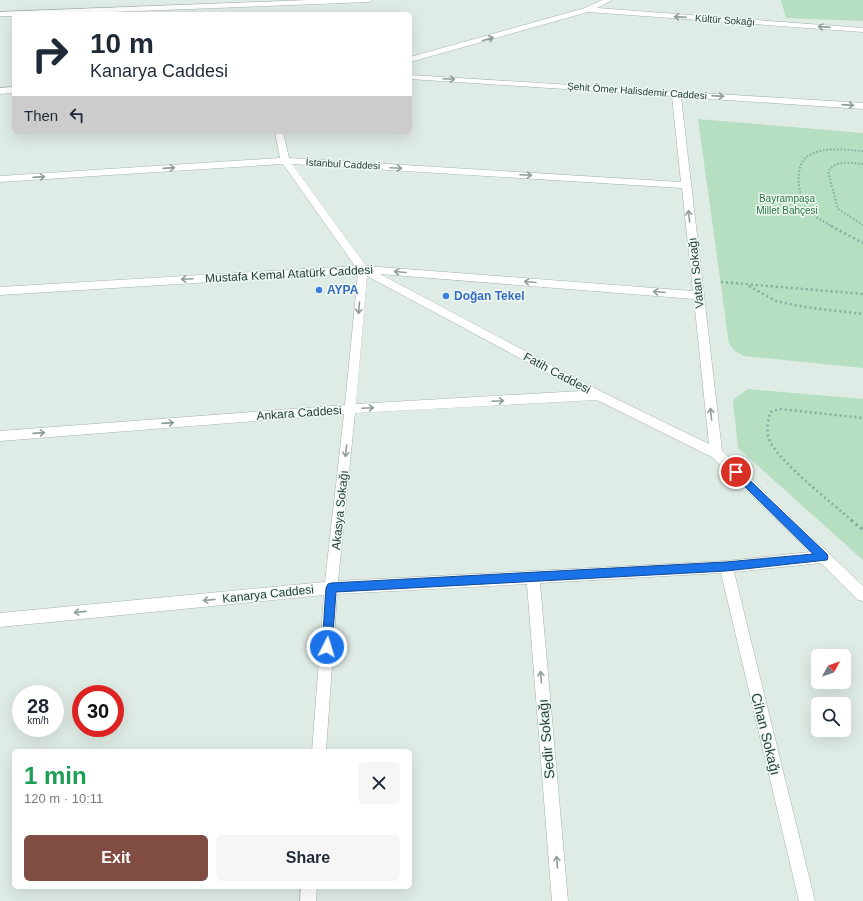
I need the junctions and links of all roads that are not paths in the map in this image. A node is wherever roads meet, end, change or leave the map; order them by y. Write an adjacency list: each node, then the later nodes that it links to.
1 (369, 0): 3 (street)
2 (608, 0): 4 (street, Kültür Sokağı)
3 (279, 2): 5 (street); 6 (street)
4 (588, 10): 9 (street, Kültür Sokağı, one-way to 4); 10 (street, Kültür Sokağı, one-way to 4)
5 (46, 12)
6 (278, 12)
7 (12, 13): 8 (street)
8 (0, 14)
9 (863, 30)
10 (412, 59)
11 (412, 77): 14 (street, Şehit Ömer Halisdemir Caddesi, one-way to 14)
12 (0, 90): 13 (street)
13 (12, 90)
14 (676, 94): 15 (street, Şehit Ömer Halisdemir Caddesi, one-way to 15); 19 (street, Vatan Sokağı)
15 (863, 106)
16 (279, 134): 17 (street, Fatih Caddesi)
17 (285, 161): 18 (street, İstanbul Caddesi, one-way to 17); 19 (street, İstanbul Caddesi, one-way to 19); 20 (street, Fatih Caddesi)
18 (0, 179)
19 (686, 185): 22 (street, Vatan Sokağı, one-way to 19)
20 (363, 269): 21 (street, Mustafa Kemal Atatürk Caddesi, one-way to 21); 22 (street, Mustafa Kemal Atatürk Caddesi, one-way to 20); 23 (street, Fatih Caddesi); 24 (street, Akasya Sokağı, one-way to 24)
21 (0, 291)
22 (698, 295): 26 (street, Vatan Sokağı, one-way to 22)
23 (598, 395): 24 (street, Ankara Caddesi, one-way to 23); 26 (street, Fatih Caddesi)
24 (350, 409): 25 (street, Ankara Caddesi, one-way to 24); 30 (street, Akasya Sokağı, one-way to 30)
25 (0, 436)
26 (716, 453): 27 (street, Fatih Caddesi)
27 (824, 557): 28 (street, Kanarya Caddesi); 31 (street, Fatih Caddesi)
28 (726, 567): 29 (street, Kanarya Caddesi); 37 (street, Cihan Sokağı)
29 (533, 577): 30 (street, Kanarya Caddesi); 36 (street, Sedir Sokağı, one-way to 29)
30 (331, 588): 32 (street, Kanarya Caddesi, one-way to 32); 33 (street, Akasya Sokağı)
31 (863, 596)
32 (0, 620)
33 (319, 749)
34 (309, 889): 35 (street)
35 (308, 901)
36 (560, 901)
37 (807, 901)

